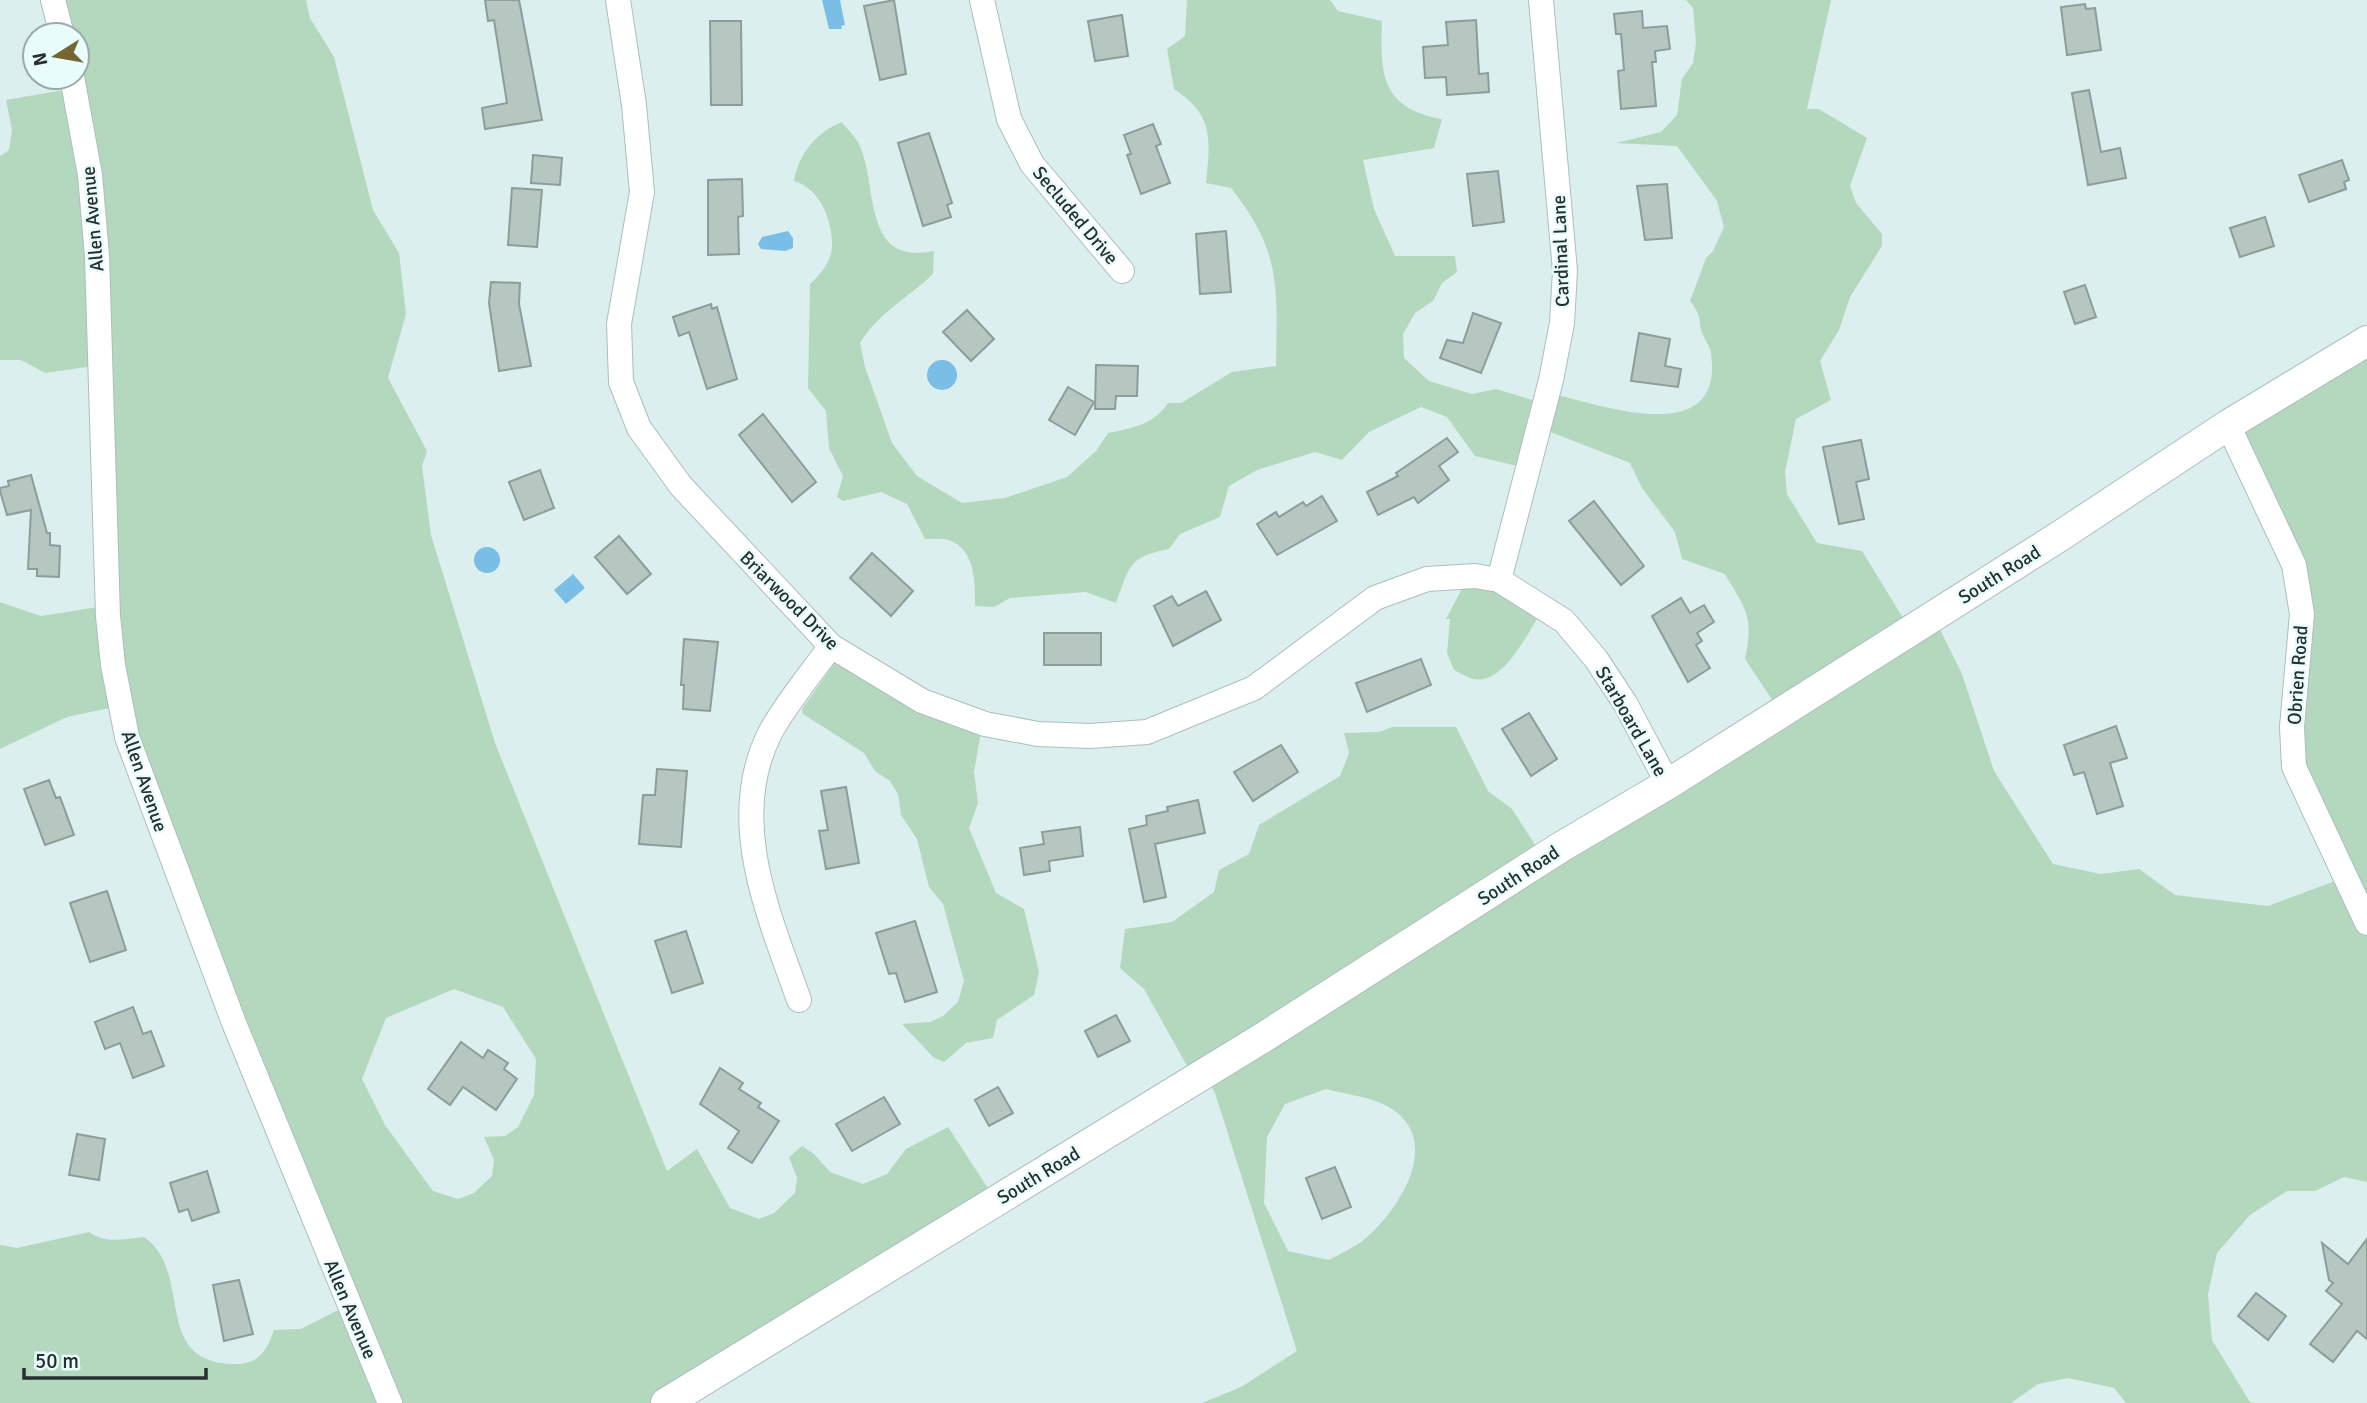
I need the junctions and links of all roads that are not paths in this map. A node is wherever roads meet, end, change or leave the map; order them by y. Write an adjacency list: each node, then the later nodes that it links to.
1 (53, 0): 5 (street)
2 (618, 0): 11 (street, Briarwood Drive)
3 (982, 0): 7 (street, Secluded Drive)
4 (1541, 0): 10 (street, Cardinal Lane)
5 (58, 21)
6 (75, 91): 15 (street, Allen Avenue)
7 (1122, 271)
8 (2367, 341): 9 (street, South Road)
9 (2228, 425): 12 (street, South Road); 13 (street, Obrien Road)
10 (1499, 580): 11 (street, Briarwood Drive); 12 (street, Starboard Lane)
11 (831, 646): 14 (street)
12 (1668, 784): 16 (street, South Road)
13 (2367, 923)
14 (799, 1000)
15 (390, 1403)
16 (666, 1403)

